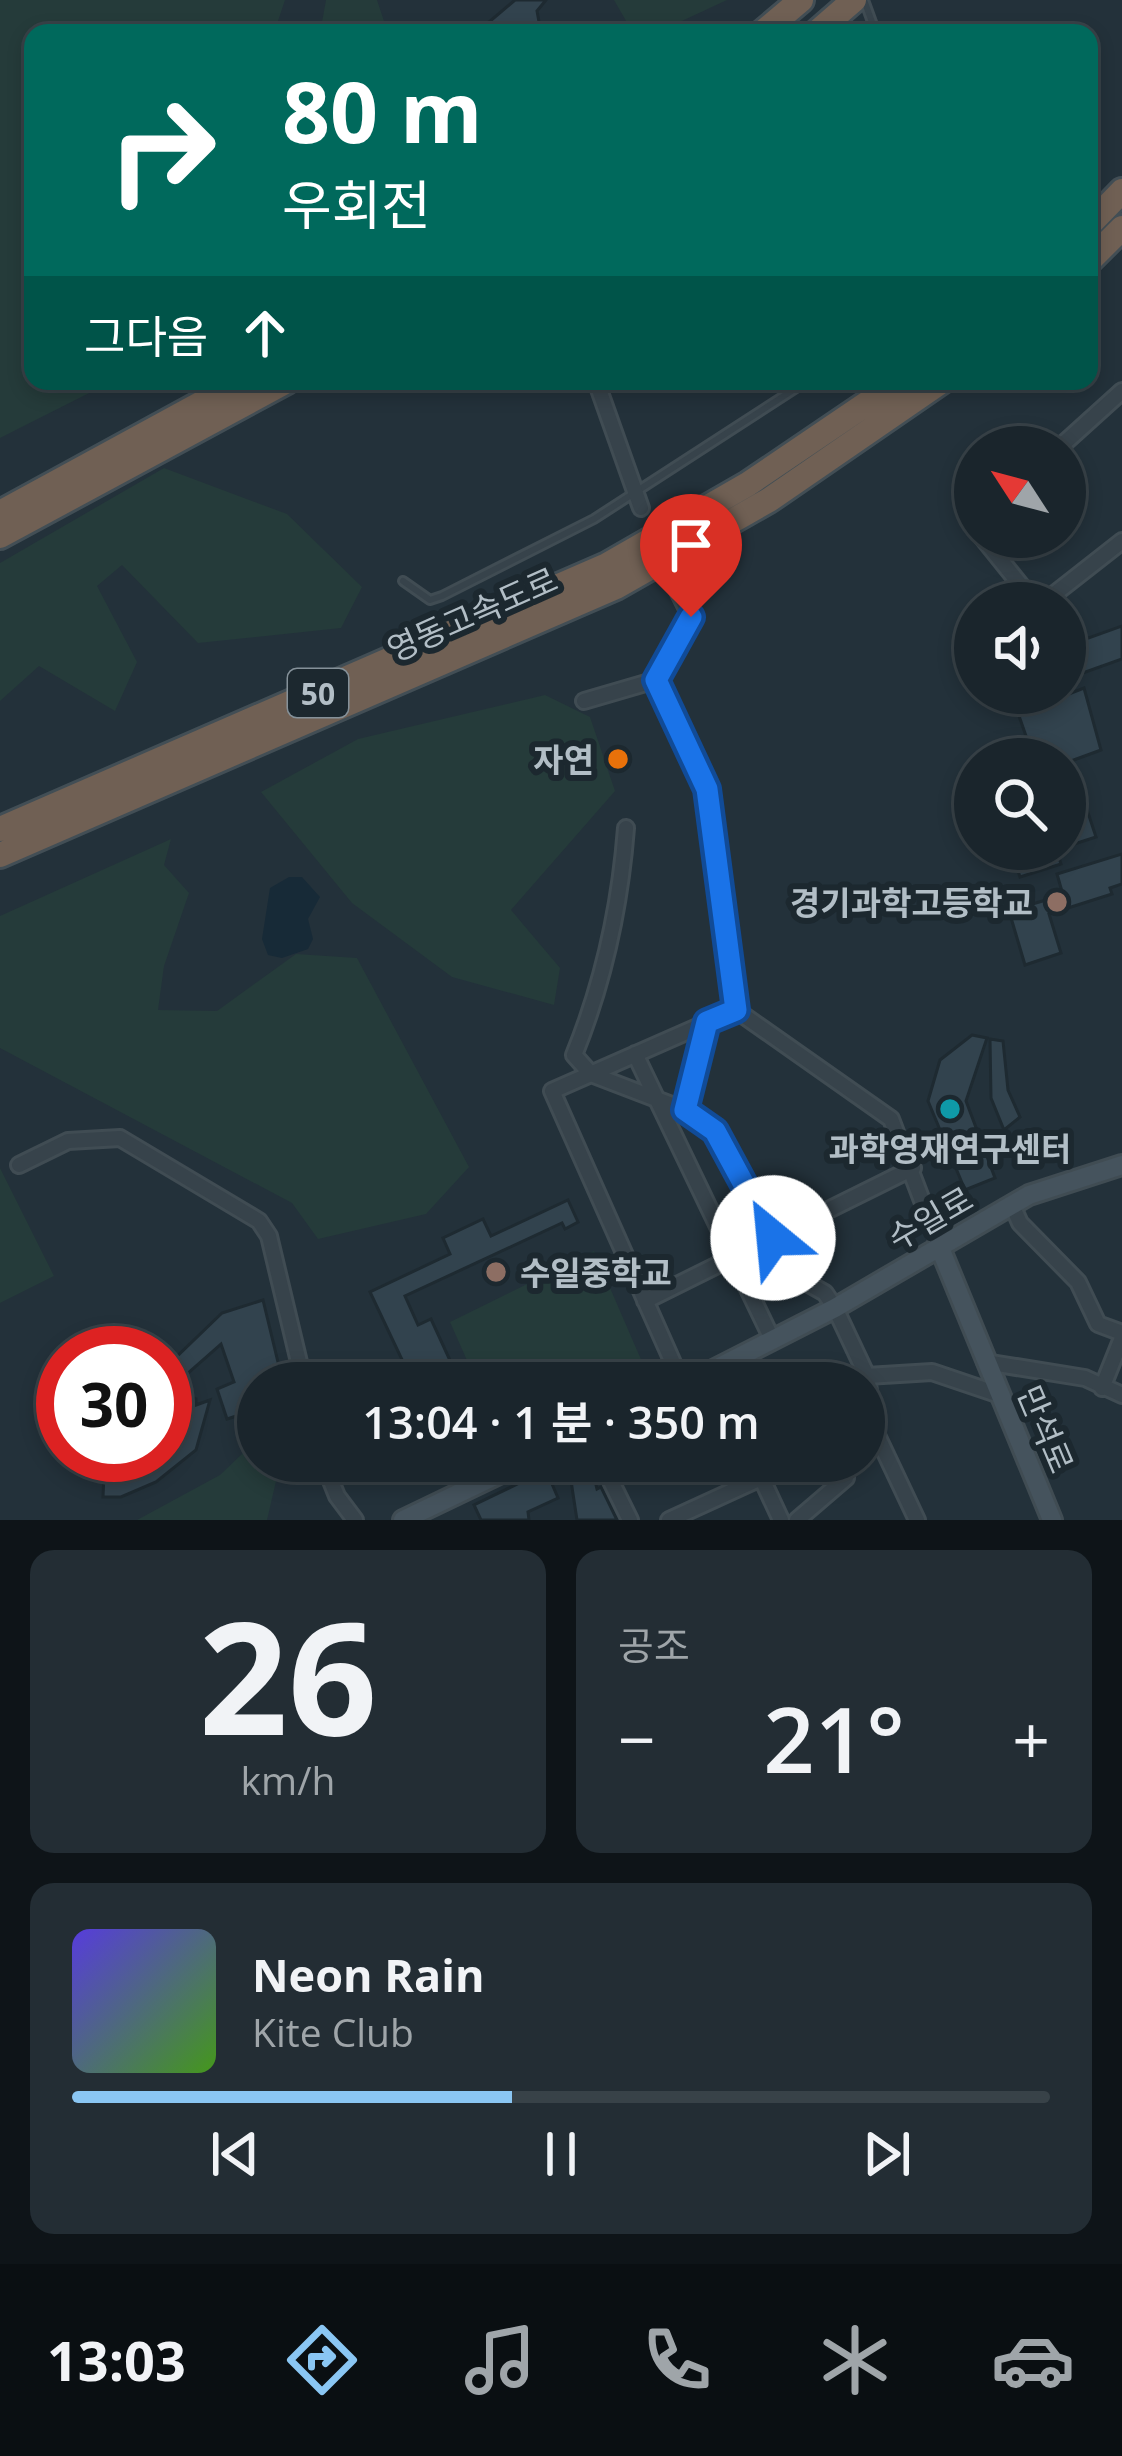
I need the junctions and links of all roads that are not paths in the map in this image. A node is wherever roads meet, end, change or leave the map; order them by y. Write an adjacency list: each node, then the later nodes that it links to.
1 (801, 0): 3 (highway)
2 (854, 0): 4 (highway)
3 (773, 24)
4 (826, 24)
5 (1122, 191): 6 (highway)
6 (1098, 216)
7 (1122, 228): 8 (highway)
8 (1098, 252)
9 (226, 390): 18 (highway)
10 (270, 390): 19 (highway)
11 (599, 390): 17 (street)
12 (794, 390): 17 (lane)
13 (887, 390): 29 (highway, 영동고속도로 / 50)
14 (929, 390): 30 (highway, 영동고속도로 / 50)
15 (1122, 391): 16 (street)
16 (1083, 426)
17 (639, 501): 23 (lane)
18 (0, 513)
19 (0, 536)
20 (1122, 541): 25 (street)
21 (1000, 558): 24 (street)
22 (672, 579): 26 (street)
23 (403, 581)
24 (1021, 582)
25 (1067, 582)
26 (656, 680): 27 (street); 31 (street)
27 (584, 701)
28 (626, 828): 34 (street)
29 (0, 829)
30 (0, 855)
31 (736, 1010): 32 (street); 39 (street)
32 (707, 1022): 33 (street); 36 (street)
33 (634, 1054): 34 (street); 35 (street)
34 (591, 1074): 35 (street); 44 (street)
35 (658, 1103): 36 (street); 43 (street)
36 (685, 1110): 41 (street)
37 (19, 1165): 48 (street)
38 (1122, 1165): 40 (street, 수일로)
39 (913, 1168): 41 (street); 42 (street)
40 (1012, 1205): 42 (street, 수일로); 46 (street, 수일로)
41 (773, 1238): 43 (street); 45 (street)
42 (940, 1247): 45 (street, 수일로); 52 (street, 만석로)
43 (733, 1258): 44 (street); 47 (street)
44 (645, 1301): 49 (street)
45 (835, 1308): 47 (street, 수일로); 51 (street)
46 (1122, 1336): 54 (street, 수일로)
47 (773, 1341): 50 (street, 수일로)
48 (299, 1362)
49 (675, 1362)
50 (729, 1362)
51 (860, 1362)
52 (985, 1362): 54 (street, 만석로); 55 (street, 만석로)
53 (885, 1375): 55 (street)
54 (1102, 1388): 56 (street, 만석로)
55 (1000, 1395): 71 (street, 만석로)
56 (1122, 1395)
57 (885, 1461): 70 (street)
58 (331, 1482): 64 (street)
59 (482, 1482): 65 (street)
60 (612, 1482): 66 (street)
61 (750, 1482): 67 (street)
62 (763, 1482): 68 (street)
63 (841, 1482): 69 (street)
64 (355, 1520)
65 (403, 1520)
66 (630, 1520)
67 (670, 1520)
68 (781, 1520)
69 (796, 1520)
70 (917, 1520)
71 (1052, 1520)

